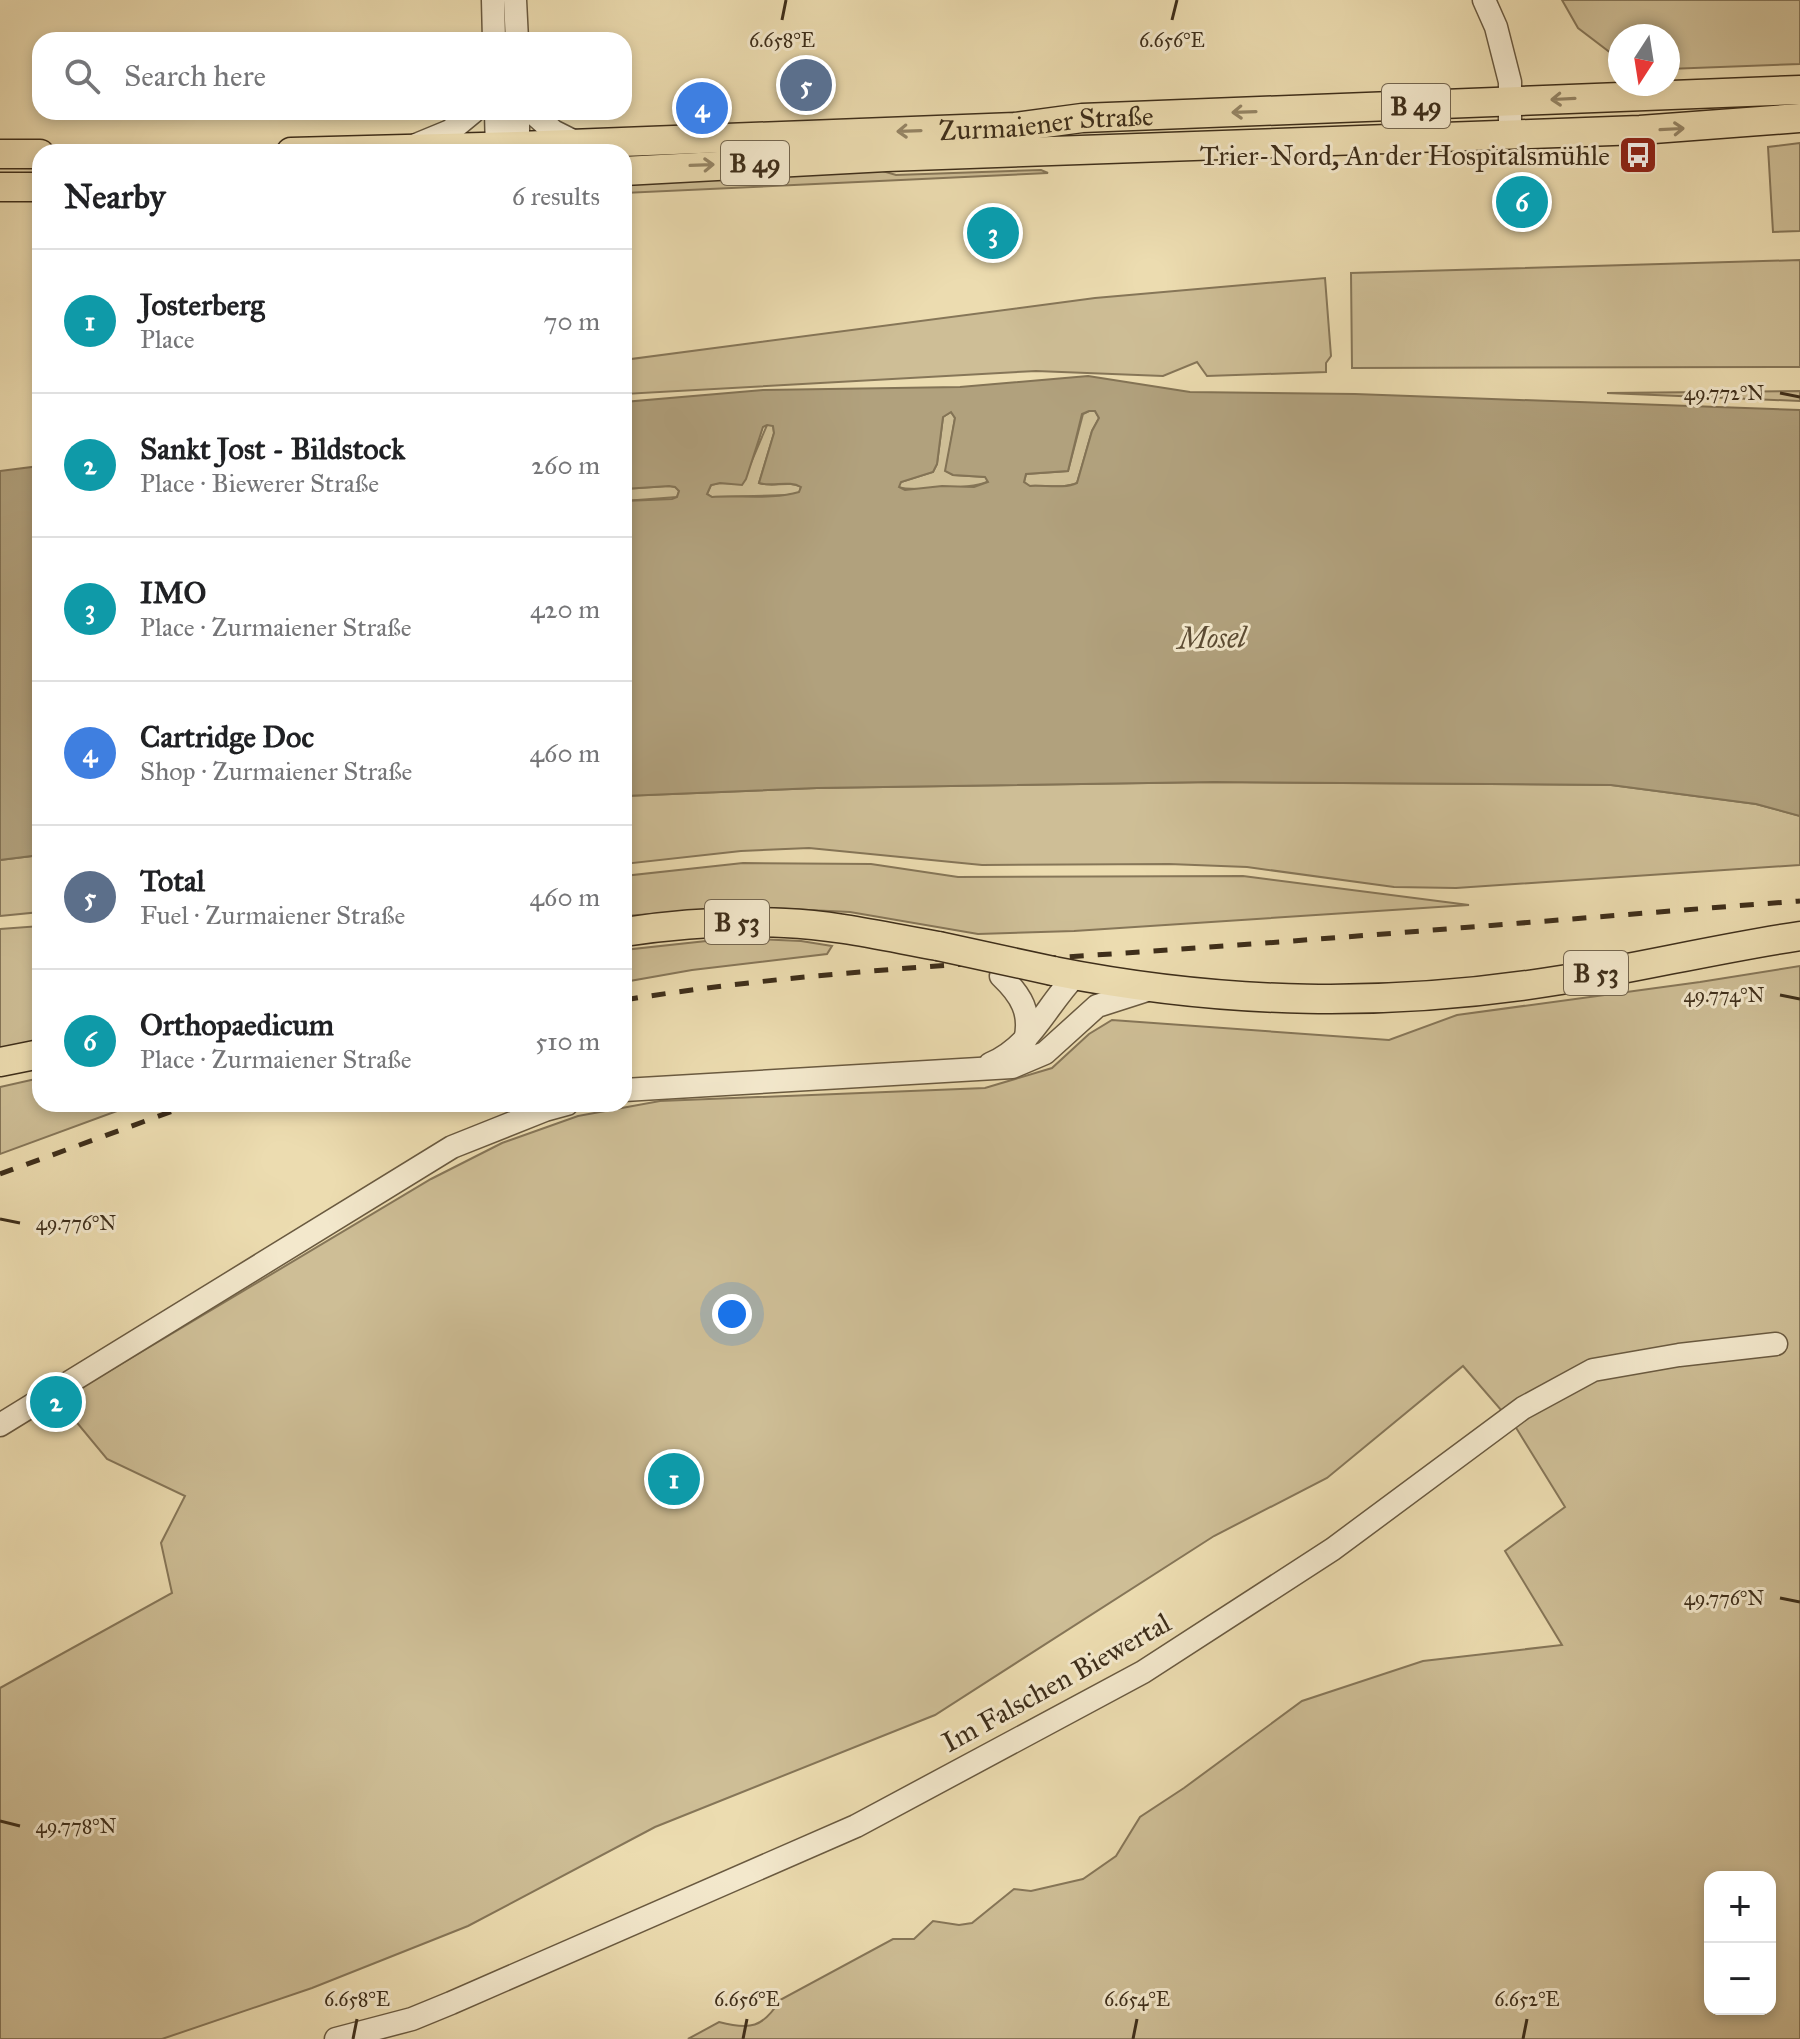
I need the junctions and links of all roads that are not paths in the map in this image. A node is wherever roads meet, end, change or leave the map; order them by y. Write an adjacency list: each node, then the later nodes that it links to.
1 (493, 0): 4 (street)
2 (515, 0): 5 (street)
3 (1484, 0): 8 (street)
4 (494, 32)
5 (517, 32)
6 (1800, 90): 7 (main road, Zurmaiener Straße / B 49)
7 (1616, 97): 8 (main road, Zurmaiener Straße / B 49, one-way to 8); 14 (main road)
8 (1510, 102): 15 (street); 19 (main road, Zurmaiener Straße / B 49, one-way to 19)
9 (1800, 118): 14 (main road, Zurmaiener Straße / B 49, one-way to 9)
10 (463, 120): 16 (street)
11 (498, 120): 17 (street)
12 (516, 120): 18 (street)
13 (541, 120): 19 (street)
14 (1616, 131): 15 (main road, Zurmaiener Straße / B 49)
15 (1510, 135): 22 (main road, Zurmaiener Straße / B 49, one-way to 15)
16 (417, 144)
17 (506, 144)
18 (508, 144)
19 (578, 144)
20 (0, 154): 21 (main road)
21 (32, 154)
22 (632, 171)
23 (0, 187): 24 (main road)
24 (32, 187)
25 (632, 931): 27 (main road, B 53, bridge)
26 (1800, 936): 29 (main road, B 53)
27 (1064, 974): 29 (main road, B 53); 30 (street); 31 (street)
28 (1001, 976): 31 (street)
29 (1154, 988): 30 (street)
30 (1076, 1025): 34 (street)
31 (1025, 1041): 34 (street)
32 (32, 1056): 33 (main road)
33 (0, 1062)
34 (978, 1069): 35 (street)
35 (632, 1090)
36 (540, 1112): 38 (street)
37 (1776, 1344): 39 (street, Im Falschen Biewertal)
38 (0, 1425)
39 (336, 2039)

